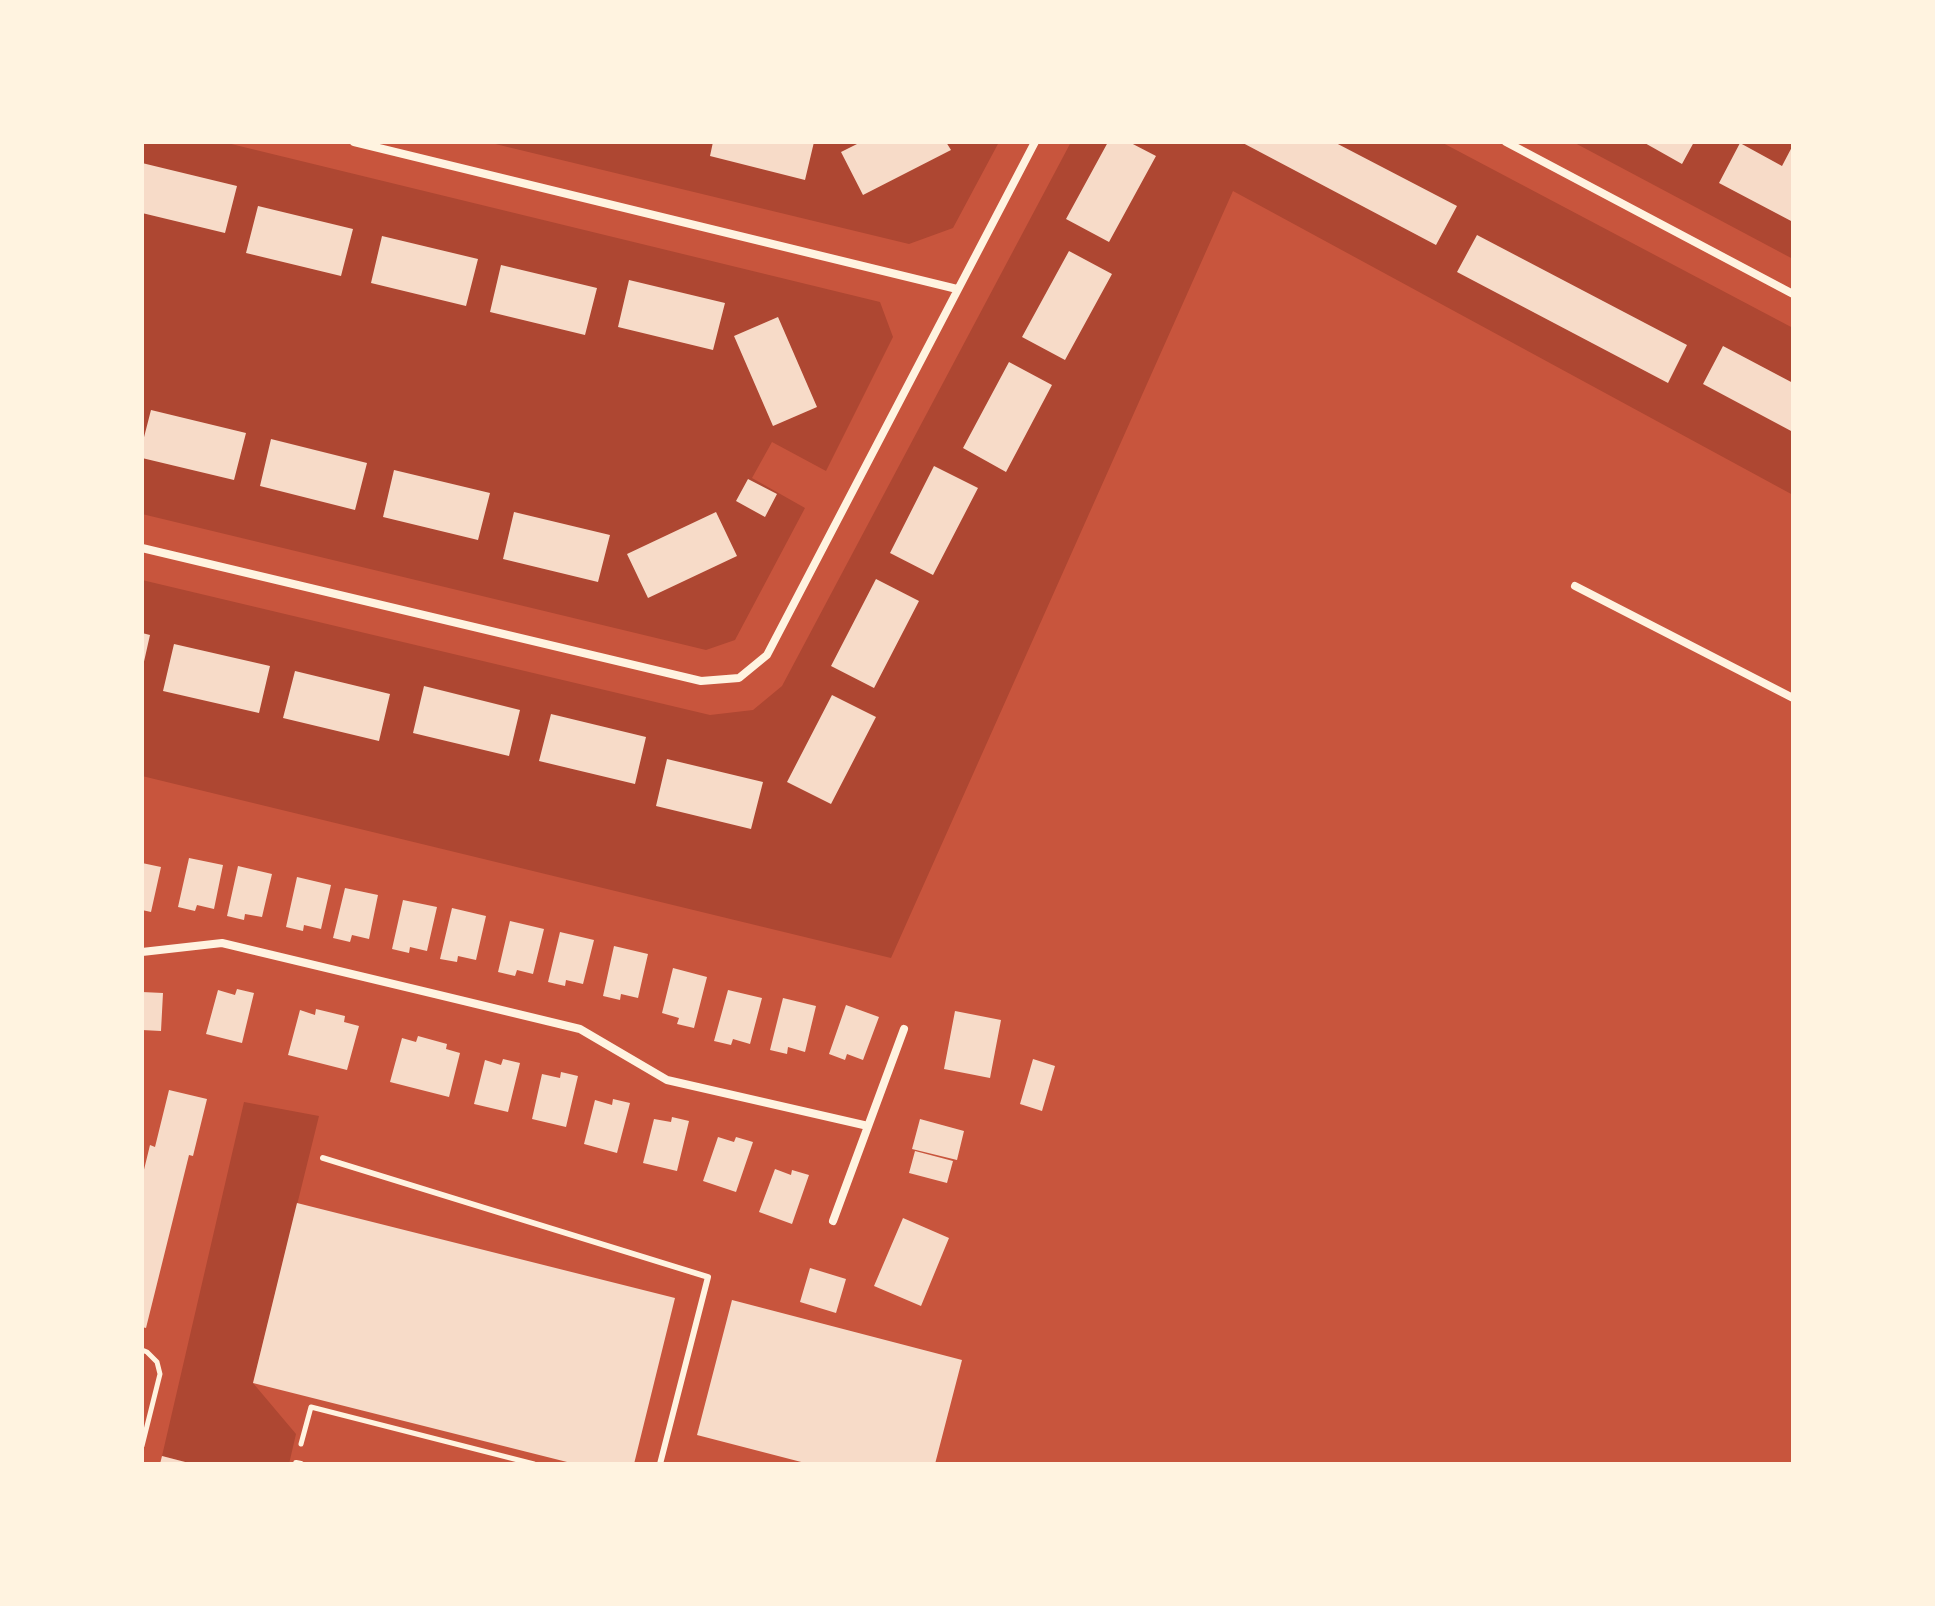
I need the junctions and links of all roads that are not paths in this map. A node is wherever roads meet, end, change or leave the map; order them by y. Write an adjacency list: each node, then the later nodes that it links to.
1 (354, 142): 4 (street)
2 (1035, 142): 4 (street)
3 (1506, 142): 5 (street)
4 (957, 289): 6 (street)
5 (1793, 294)
6 (142, 548)
7 (1575, 586): 8 (street)
8 (1793, 698)
9 (142, 952): 11 (street)
10 (904, 1029): 11 (street)
11 (868, 1126): 13 (street)
12 (323, 1158): 14 (lane)
13 (833, 1221)
14 (660, 1464)

